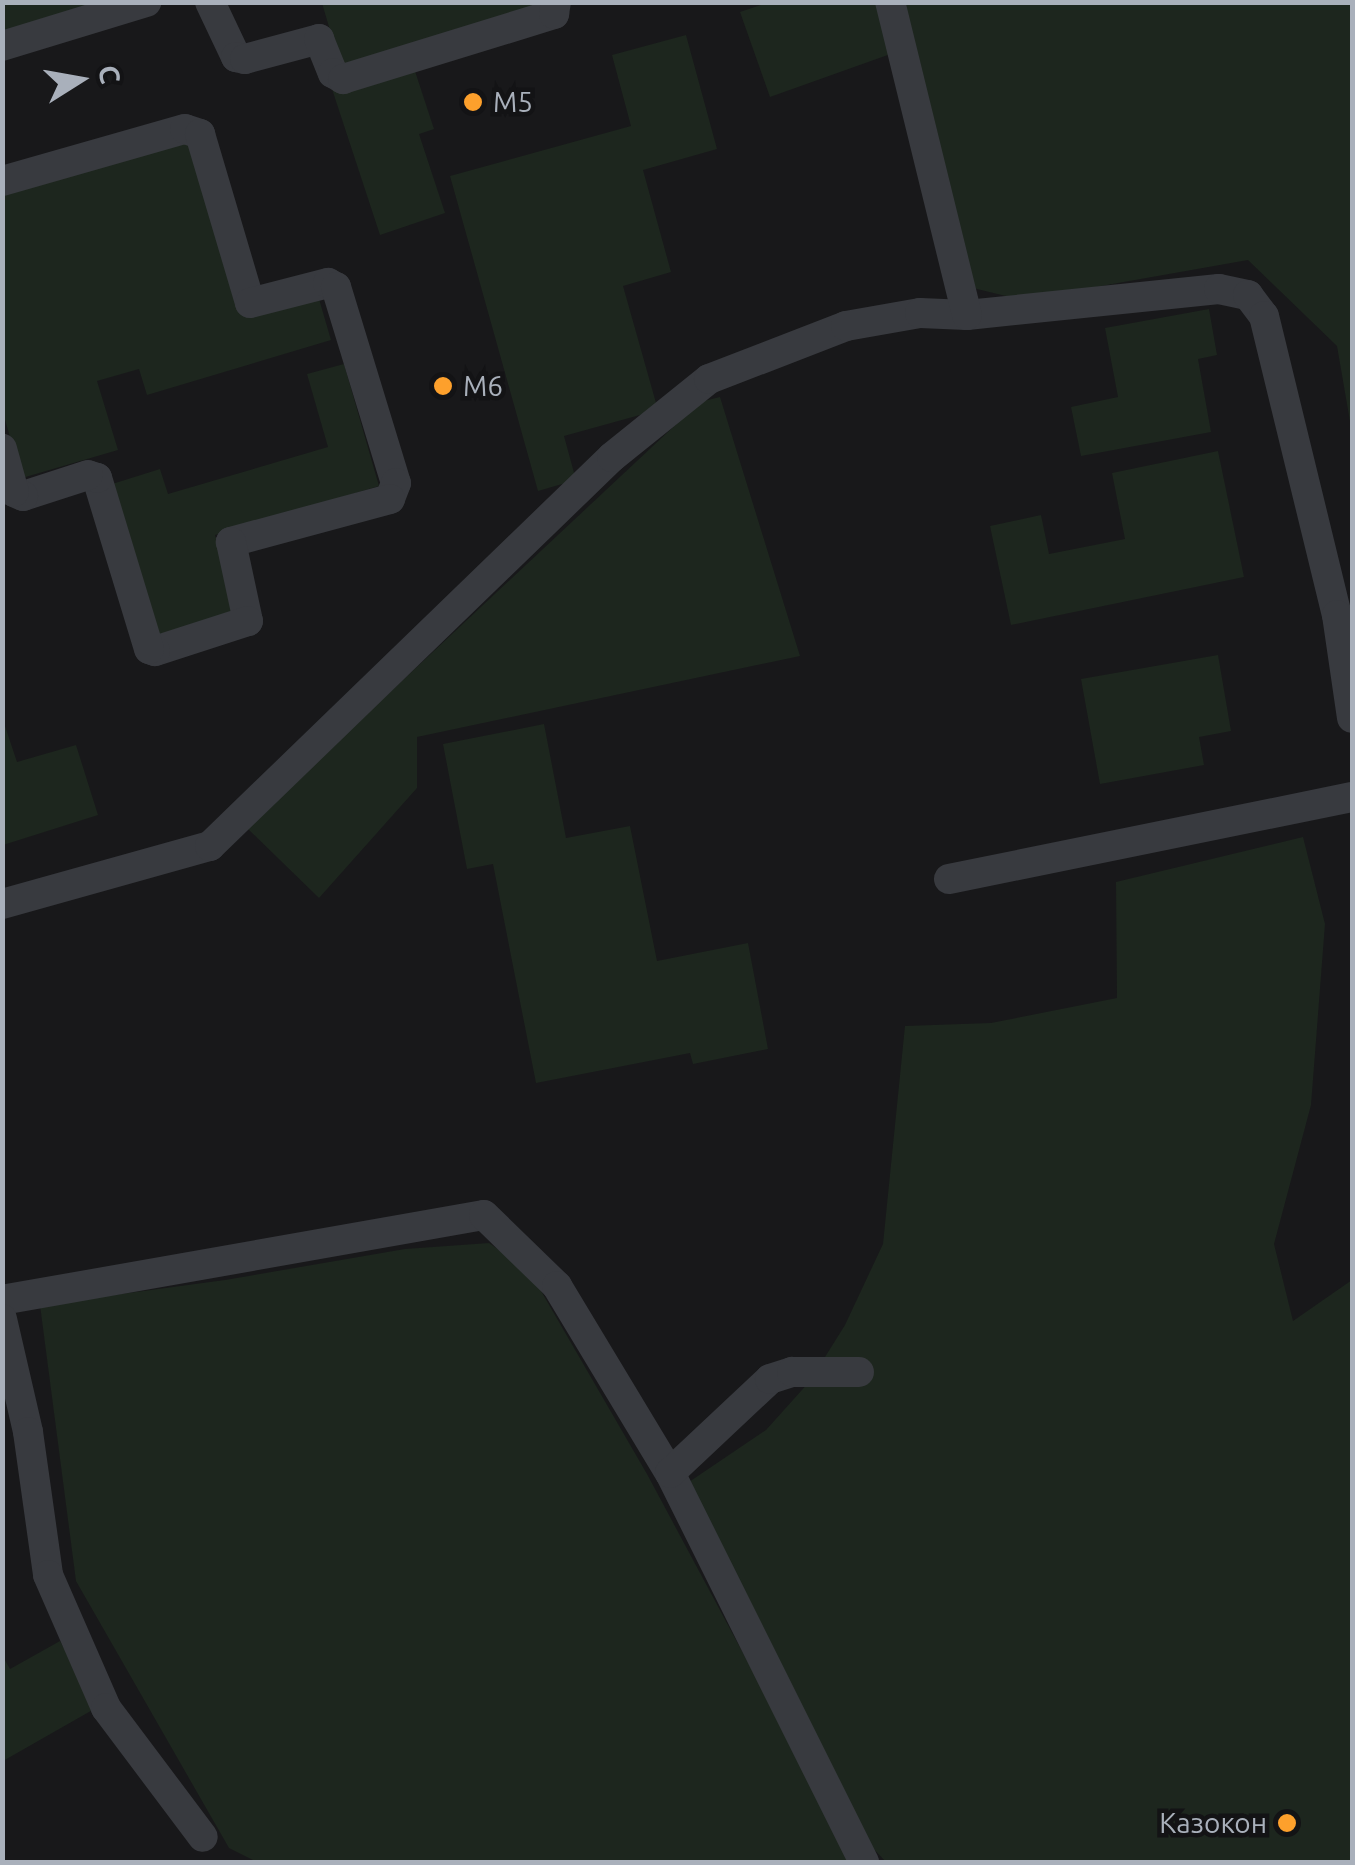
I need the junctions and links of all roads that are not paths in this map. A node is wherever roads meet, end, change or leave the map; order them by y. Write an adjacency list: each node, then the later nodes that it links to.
1 (146, 2): 5 (lane)
2 (210, 2): 3 (lane)
3 (556, 2)
4 (890, 2): 7 (lane)
5 (2, 46)
6 (2, 180): 8 (lane)
7 (967, 314): 9 (lane); 12 (lane)
8 (2, 449)
9 (1352, 718)
10 (1352, 797): 11 (lane)
11 (949, 879)
12 (2, 904)
13 (2, 1300): 16 (lane)
14 (2, 1319): 17 (lane)
15 (859, 1372): 16 (lane)
16 (670, 1472): 18 (lane)
17 (203, 1838)
18 (864, 1862)

